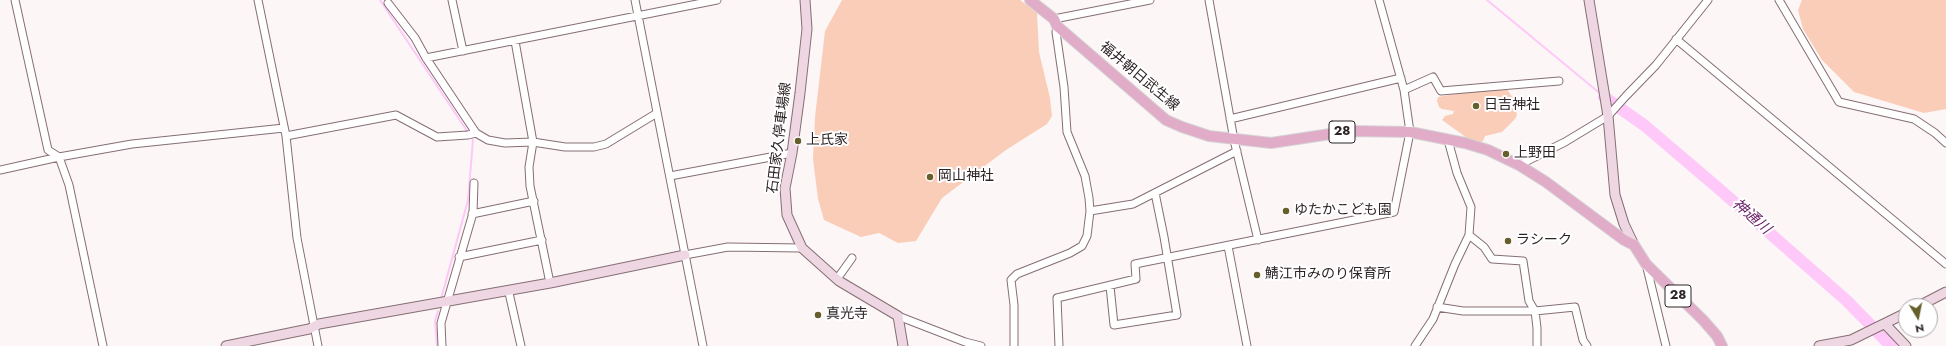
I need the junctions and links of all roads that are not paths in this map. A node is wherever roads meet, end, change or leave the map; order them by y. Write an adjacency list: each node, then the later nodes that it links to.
1 (15, 0): 36 (street)
2 (258, 0): 27 (street)
3 (452, 0): 19 (street)
4 (635, 0): 15 (street)
5 (717, 0): 15 (street)
6 (806, 0): 35 (street, 石田家久停車場線)
7 (1030, 0): 16 (main road, 福井朝日武生線 / 28)
8 (1150, 0): 16 (street)
9 (1209, 0): 26 (street)
10 (1379, 0): 21 (street)
11 (1589, 0): 25 (street)
12 (1708, 0): 17 (street)
13 (1779, 0): 33 (street)
14 (388, 3): 20 (street)
15 (638, 16): 18 (street); 24 (street)
16 (1056, 23): 30 (main road, 福井朝日武生線 / 28); 43 (street)
17 (1676, 39): 25 (street); 56 (street)
18 (515, 41): 19 (street); 32 (street)
19 (462, 51): 20 (street)
20 (426, 58): 29 (street)
21 (1401, 78): 23 (street); 26 (street)
22 (1559, 81): 23 (street)
23 (1404, 90): 28 (street)
24 (657, 113): 32 (street); 39 (street)
25 (1608, 116): 37 (street); 48 (street)
26 (1230, 119): 30 (street)
27 (285, 132): 29 (street); 36 (street); 69 (street)
28 (1410, 132): 30 (main road, 福井朝日武生線 / 28); 31 (main road, 福井朝日武生線 / 28); 47 (street)
29 (472, 134): 32 (street)
30 (1234, 140): 34 (street)
31 (1448, 140): 37 (main road, 福井朝日武生線 / 28); 45 (street)
32 (533, 142): 42 (street)
33 (1946, 144)
34 (1237, 151): 41 (street); 47 (street)
35 (792, 153): 39 (street); 50 (street, 石田家久停車場線)
36 (59, 157): 38 (street); 70 (street)
37 (1519, 165): 48 (main road, 福井朝日武生線 / 28)
38 (0, 170)
39 (670, 176): 51 (street)
40 (474, 183): 44 (street)
41 (1155, 193): 43 (street); 54 (street)
42 (534, 201): 44 (street); 46 (street)
43 (1090, 212): 78 (street)
44 (472, 214): 52 (street)
45 (1469, 235): 64 (street); 65 (street)
46 (542, 240): 52 (street); 58 (street)
47 (1258, 240): 49 (street)
48 (1634, 245): 55 (main road, 福井朝日武生線 / 28)
49 (1228, 246): 54 (street); 80 (street)
50 (802, 248): 51 (street); 57 (street, 石田家久停車場線)
51 (685, 255): 58 (street); 75 (street)
52 (459, 258): 63 (street)
53 (852, 258): 57 (street)
54 (1168, 258): 59 (street); 59 (street)
55 (1646, 264): 84 (street); 85 (main road, 福井朝日武生線 / 28)
56 (1946, 264)
57 (837, 279): 66 (street, 石田家久停車場線)
58 (550, 283): 63 (street)
59 (1110, 286): 79 (street)
60 (1946, 292): 62 (street)
61 (510, 293): 74 (street)
62 (1934, 298)
63 (446, 302): 69 (street); 73 (street)
64 (1437, 307): 65 (street); 81 (street)
65 (1535, 311): 82 (street); 83 (street)
66 (898, 316): 76 (street); 77 (street)
67 (1898, 317): 68 (street)
68 (1883, 325): 86 (street); 87 (street)
69 (314, 327): 71 (street); 72 (street)
70 (103, 346)
71 (226, 346)
72 (318, 346)
73 (442, 346)
74 (520, 346)
75 (703, 346)
76 (903, 346)
77 (981, 346)
78 (1014, 346)
79 (1059, 346)
80 (1247, 346)
81 (1415, 346)
82 (1537, 346)
83 (1587, 346)
84 (1666, 346)
85 (1722, 346)
86 (1819, 346)
87 (1906, 346)

